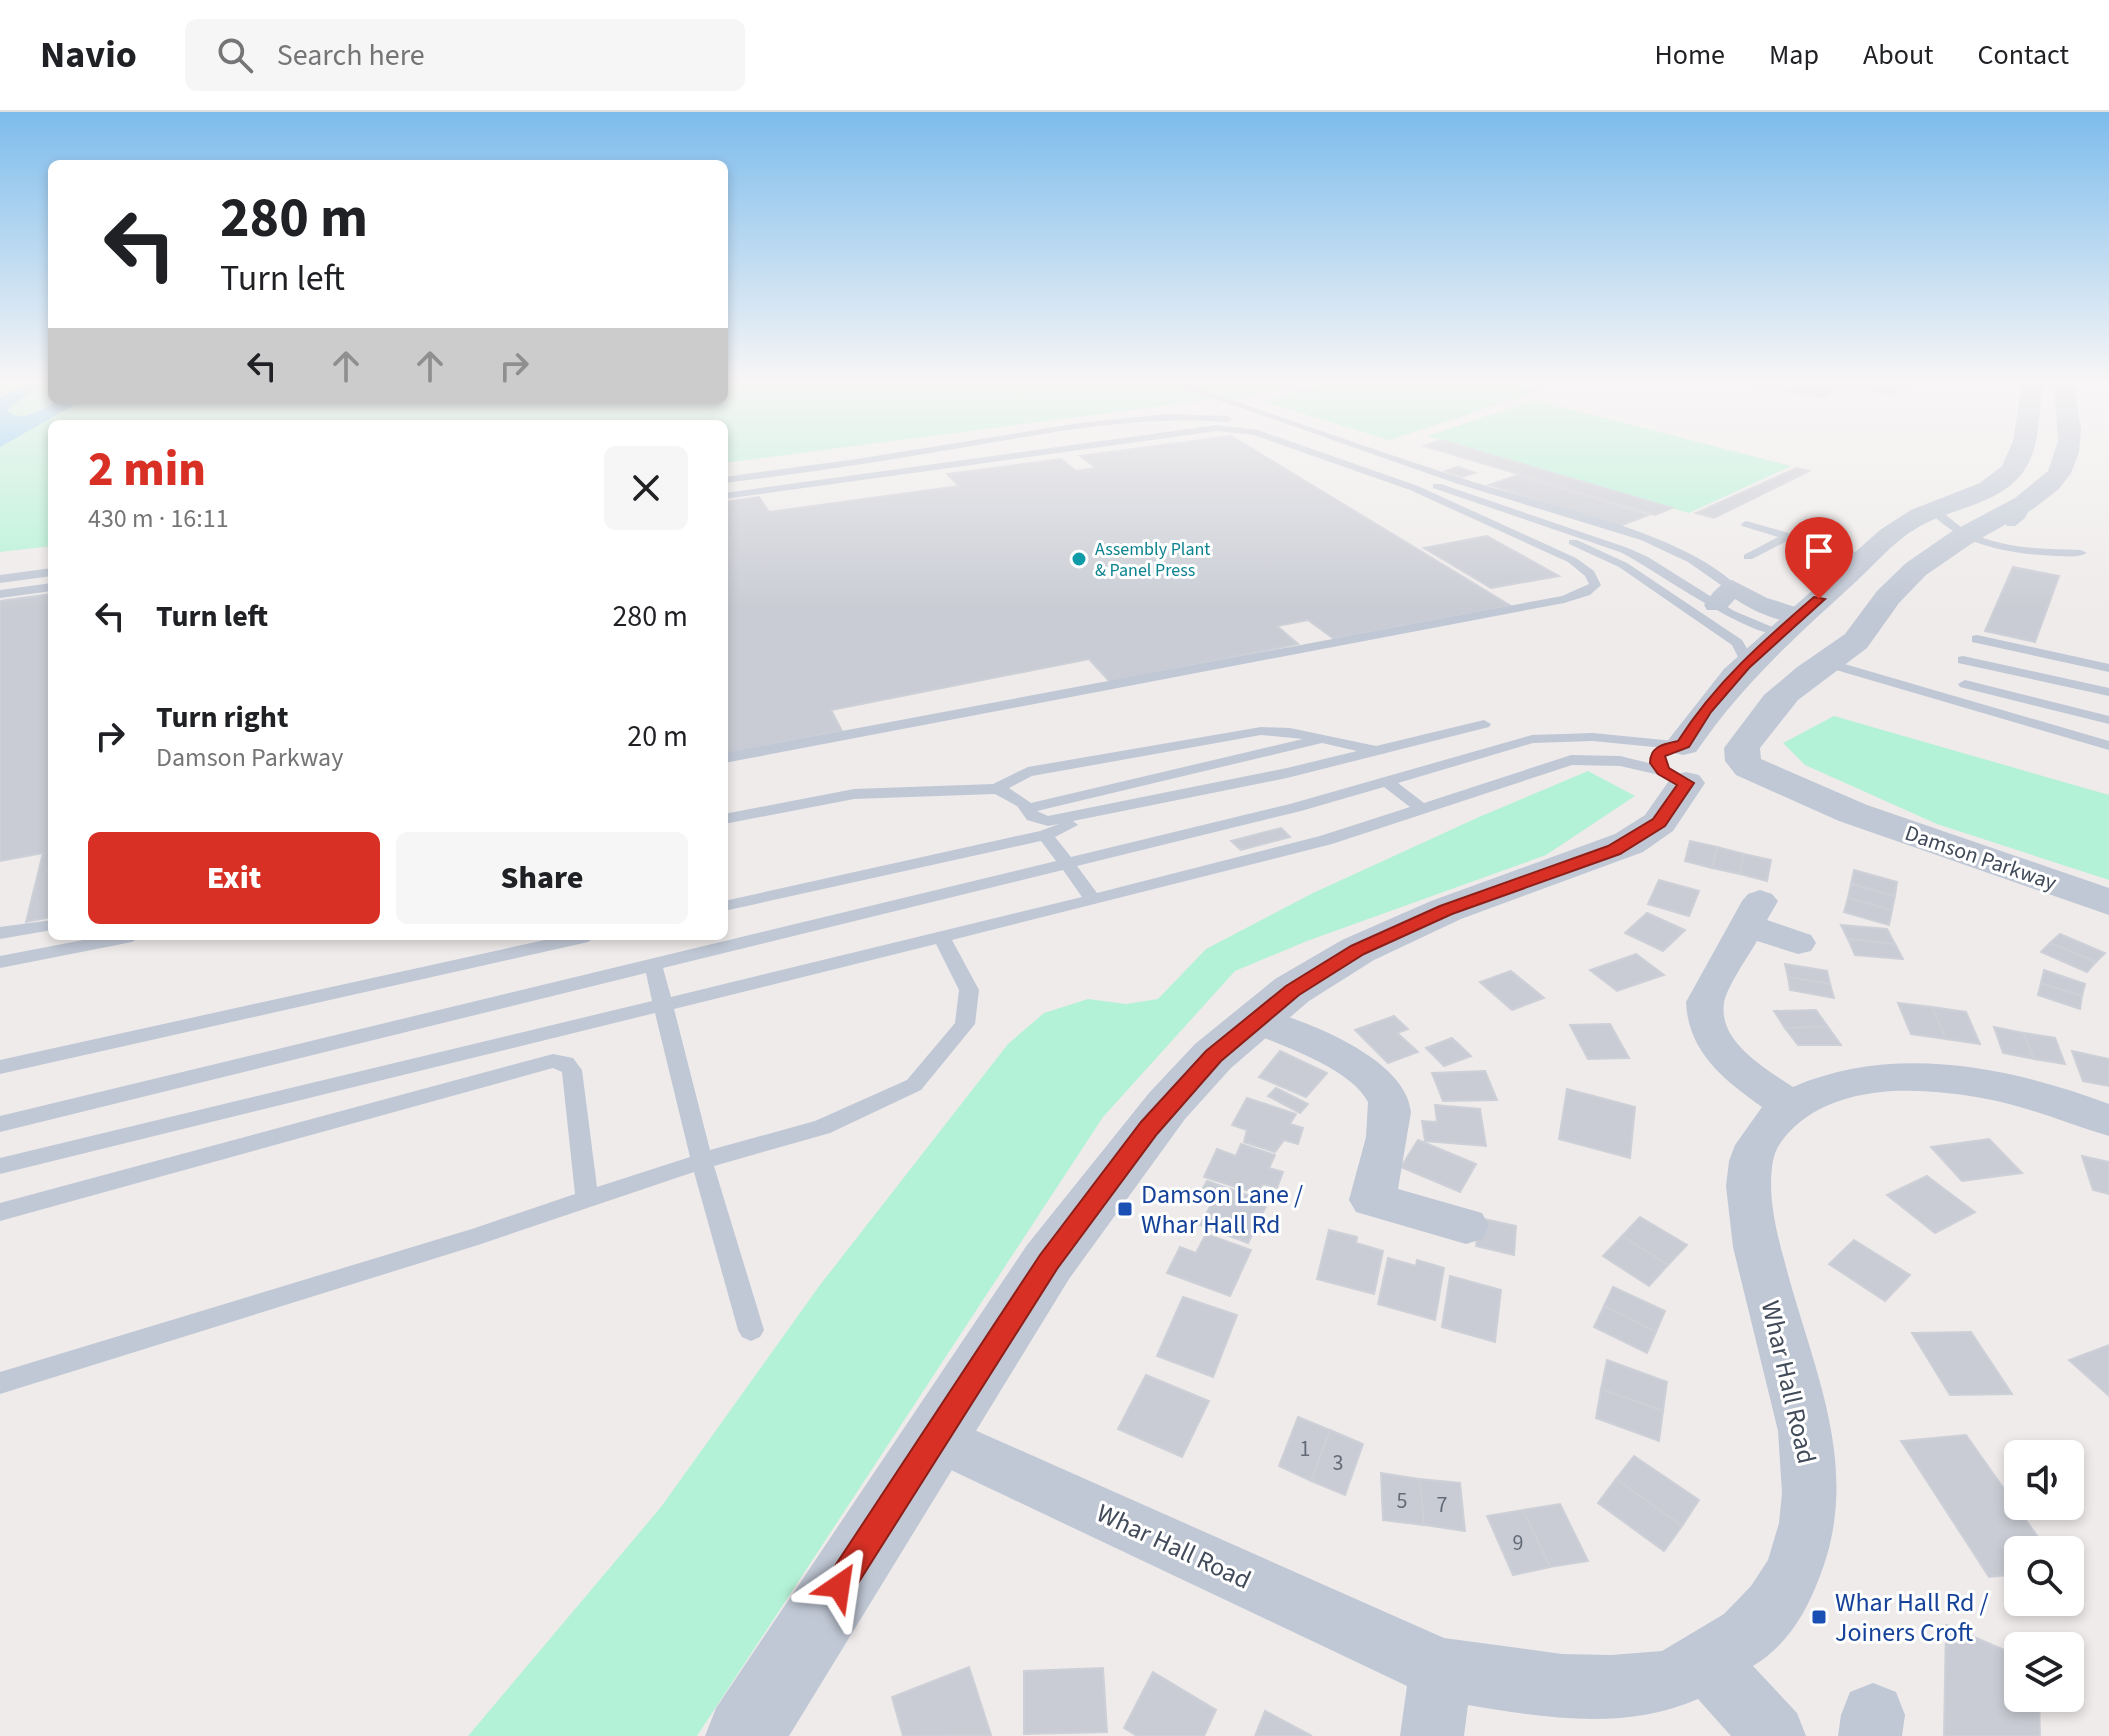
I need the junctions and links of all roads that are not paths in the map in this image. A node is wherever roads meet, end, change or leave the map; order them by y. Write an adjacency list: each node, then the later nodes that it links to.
1 (868, 459): 8 (lane)
2 (1005, 459): 9 (lane)
3 (1331, 459): 36 (lane)
4 (1361, 459): 12 (lane)
5 (1394, 459): 24 (lane)
6 (2020, 459): 11 (street)
7 (2065, 459): 10 (street)
8 (728, 481)
9 (728, 495)
10 (2029, 501): 14 (lane); 15 (street)
11 (1933, 510): 15 (lane); 19 (street)
12 (1524, 517): 24 (lane); 26 (lane)
13 (1746, 524): 16 (lane)
14 (2011, 524)
15 (1967, 534): 17 (lane); 26 (street)
16 (1786, 537): 18 (lane); 19 (lane)
17 (2081, 553)
18 (1748, 557)
19 (1866, 558): 26 (street)
20 (48, 573): 21 (lane)
21 (0, 579)
22 (48, 588): 23 (lane)
23 (0, 594)
24 (1724, 596): 26 (street)
25 (1977, 639): 28 (lane)
26 (1783, 647): 34 (lane); 37 (street); 37 (street)
27 (1963, 660): 30 (lane)
28 (2109, 668)
29 (1965, 684): 31 (lane)
30 (2109, 692)
31 (2109, 720)
32 (1484, 724): 35 (lane)
33 (1321, 739): 35 (lane); 39 (lane); 40 (lane)
34 (2109, 746)
35 (1375, 751): 42 (lane)
36 (728, 757)
37 (1705, 769): 38 (lane); 41 (lane); 47 (street, Damson Parkway); 58 (street)
38 (1387, 782): 41 (lane); 45 (lane)
39 (996, 789): 40 (lane); 43 (lane)
40 (1029, 808): 42 (lane)
41 (1421, 808): 46 (lane)
42 (1114, 810): 44 (lane)
43 (728, 818)
44 (1045, 835): 45 (lane); 48 (lane)
45 (1066, 864): 46 (lane); 56 (lane)
46 (1093, 899): 51 (lane)
47 (2109, 902)
48 (728, 905)
49 (48, 926): 50 (lane)
50 (0, 933)
51 (941, 937): 57 (lane); 63 (lane)
52 (112, 940): 55 (lane)
53 (570, 940): 59 (lane)
54 (1798, 943): 60 (street)
55 (0, 962)
56 (653, 965): 57 (lane); 62 (lane)
57 (662, 1005): 63 (lane); 64 (lane)
58 (1254, 1019): 67 (street); 70 (street)
59 (0, 1067)
60 (1791, 1106): 61 (street, Whar Hall Road); 71 (street, Whar Hall Road)
61 (2109, 1121)
62 (0, 1124)
63 (702, 1161): 65 (lane); 68 (lane)
64 (0, 1166)
65 (587, 1199): 66 (lane); 69 (lane)
66 (0, 1212)
67 (1466, 1226)
68 (751, 1330)
69 (0, 1383)
70 (934, 1436): 72 (street, Whar Hall Road); 73 (street)
71 (1705, 1660): 72 (street, Whar Hall Road); 75 (street)
72 (1441, 1669): 74 (street)
73 (744, 1736)
74 (1432, 1736)
75 (1774, 1736)

